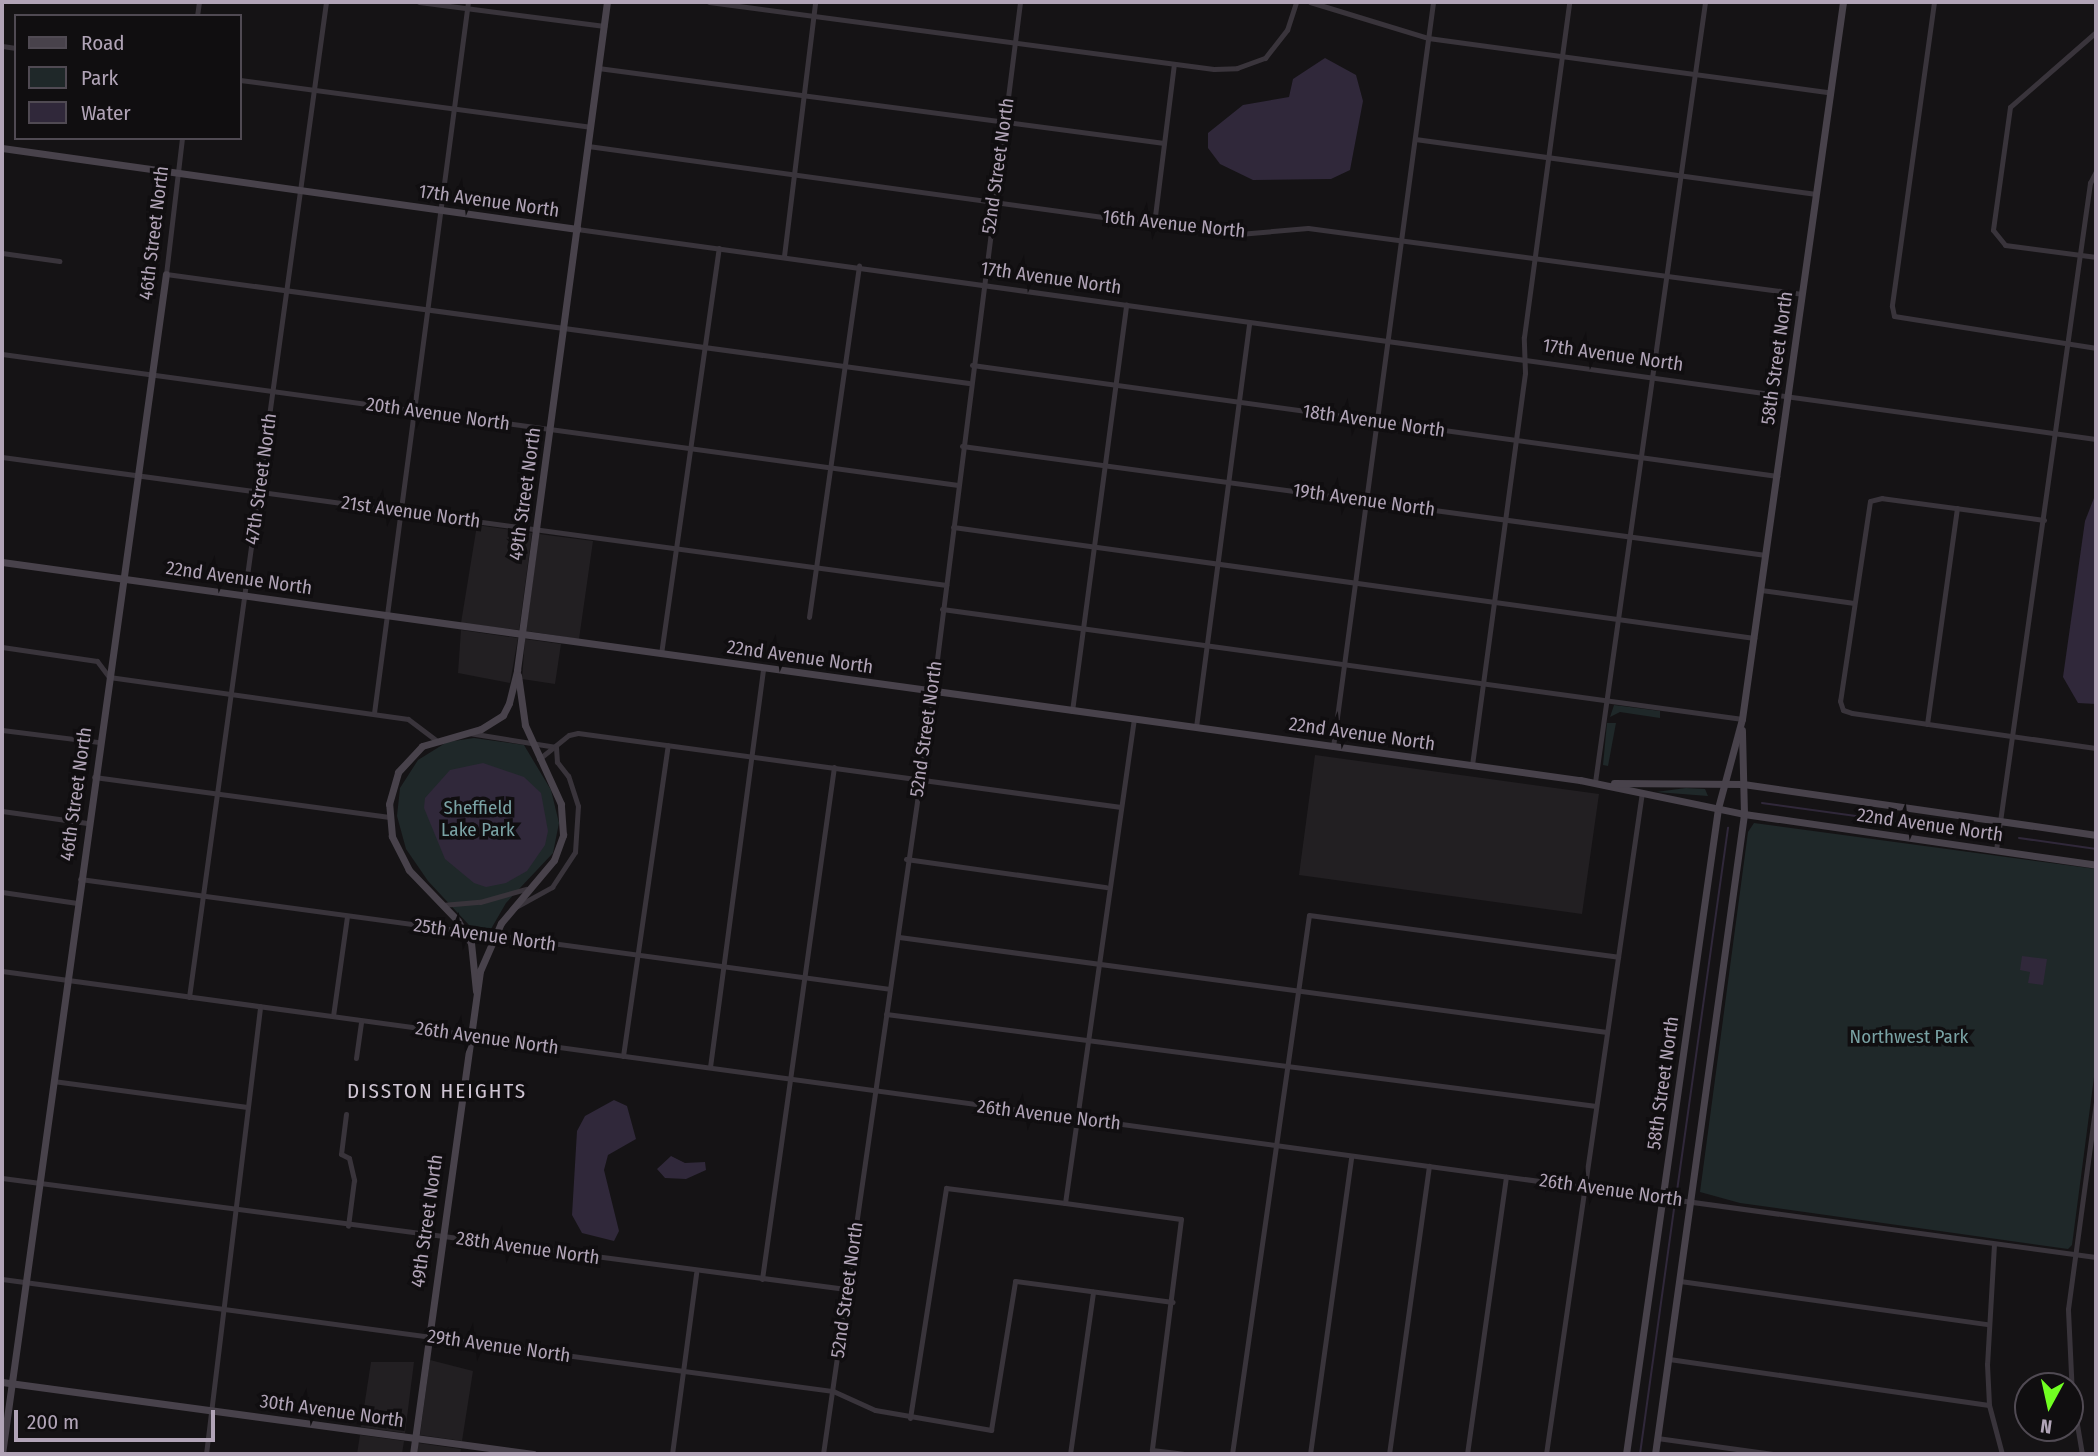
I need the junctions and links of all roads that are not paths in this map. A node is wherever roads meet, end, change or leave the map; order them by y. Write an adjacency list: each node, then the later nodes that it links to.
1 (326, 2): 25 (street, 47th Street North)
2 (419, 2): 14 (street)
3 (607, 2): 16 (main road, 49th Street North)
4 (709, 2): 15 (street)
5 (815, 2): 15 (street)
6 (1020, 2): 19 (street, 52nd Street North)
7 (1296, 2): 21 (street)
8 (1310, 2): 18 (street)
9 (1433, 2): 18 (street)
10 (1569, 2): 20 (street)
11 (1705, 2): 23 (street)
12 (1843, 2): 26 (main road, 58th Street North)
13 (1934, 2): 66 (street)
14 (468, 5): 16 (street); 28 (street)
15 (813, 17): 19 (street); 27 (street)
16 (604, 26): 22 (main road, 49th Street North)
17 (2096, 32): 50 (street)
18 (1428, 38): 20 (street); 31 (street)
19 (1015, 42): 21 (street); 29 (street, 52nd Street North)
20 (1561, 56): 23 (street); 36 (street)
21 (1174, 64): 33 (street)
22 (598, 68): 27 (street); 30 (main road, 49th Street North)
23 (1695, 75): 26 (street); 38 (street)
24 (242, 80): 25 (street)
25 (313, 92): 28 (street); 41 (street, 47th Street North)
26 (1830, 92): 42 (main road, 58th Street North)
27 (804, 94): 29 (street); 40 (street)
28 (453, 109): 30 (street); 44 (street)
29 (1003, 122): 33 (street); 43 (street, 52nd Street North)
30 (590, 127): 34 (main road, 49th Street North)
31 (1415, 139): 36 (street); 47 (street)
32 (182, 140): 39 (street, 46th Street North)
33 (1164, 143): 45 (street)
34 (588, 146): 40 (street, 16th Avenue North); 46 (main road, 49th Street North)
35 (2, 148): 39 (main road, 17th Avenue North)
36 (1549, 156): 38 (street); 52 (street)
37 (2096, 171): 50 (street)
38 (1682, 174): 42 (street); 57 (street)
39 (178, 175): 41 (main road, 17th Avenue North); 56 (street, 46th Street North)
40 (794, 175): 43 (street, 16th Avenue North); 51 (street)
41 (300, 191): 44 (main road, 17th Avenue North); 59 (street, 47th Street North)
42 (1816, 194): 60 (main road, 58th Street North)
43 (993, 202): 45 (street, 16th Avenue North); 58 (street, 52nd Street North)
44 (439, 211): 46 (main road, 17th Avenue North); 62 (street)
45 (1154, 224): 47 (street, 16th Avenue North)
46 (577, 229): 48 (street, 17th Avenue North); 64 (main road, 49th Street North)
47 (1401, 239): 52 (street, 16th Avenue North); 65 (street)
48 (719, 248): 51 (street, 17th Avenue North); 67 (street)
49 (2, 253): 54 (street)
50 (2080, 255): 53 (street); 66 (street)
51 (784, 256): 55 (street, 17th Avenue North)
52 (1535, 257): 57 (street, 16th Avenue North); 70 (street)
53 (2096, 257)
54 (59, 261)
55 (859, 266): 58 (street, 17th Avenue North); 72 (street)
56 (166, 274): 59 (street); 73 (main road, 46th Street North)
57 (1669, 275): 60 (street, 16th Avenue North); 74 (street)
58 (981, 284): 61 (street, 17th Avenue North); 71 (street, 52nd Street North)
59 (286, 290): 62 (street); 77 (street, 47th Street North)
60 (1802, 294): 78 (main road, 58th Street North)
61 (1126, 305): 63 (street, 17th Avenue North); 76 (street)
62 (426, 309): 64 (street); 80 (street)
63 (1249, 322): 65 (street, 17th Avenue North); 79 (street)
64 (564, 328): 67 (street); 82 (main road, 49th Street North)
65 (1388, 340): 70 (street, 17th Avenue North); 81 (street)
66 (2068, 344): 68 (street); 83 (street)
67 (704, 347): 72 (street); 87 (street)
68 (2096, 348)
69 (2, 354): 73 (street, 20th Avenue North)
70 (1525, 359): 74 (street, 17th Avenue North); 85 (street)
71 (972, 365): 75 (street, 52nd Street North); 76 (street, 18th Avenue North)
72 (845, 366): 75 (street); 91 (street)
73 (150, 374): 77 (street, 20th Avenue North); 92 (main road, 46th Street North)
74 (1652, 377): 78 (street, 17th Avenue North); 89 (street)
75 (970, 383): 86 (street, 52nd Street North)
76 (1115, 385): 79 (street, 18th Avenue North); 90 (street)
77 (273, 391): 80 (street, 20th Avenue North); 96 (street, 47th Street North)
78 (1788, 396): 83 (street, 17th Avenue North); 93 (main road, 58th Street North)
79 (1239, 402): 81 (street, 18th Avenue North); 94 (street)
80 (412, 410): 82 (street, 20th Avenue North); 99 (street)
81 (1377, 421): 85 (street, 18th Avenue North); 97 (street)
82 (550, 429): 87 (street, 20th Avenue North); 103 (main road, 49th Street North)
83 (2055, 433): 84 (street, 17th Avenue North); 101 (street)
84 (2096, 439)
85 (1516, 440): 89 (street, 18th Avenue North); 100 (street)
86 (962, 446): 90 (street, 19th Avenue North); 95 (street, 52nd Street North)
87 (690, 448): 91 (street, 20th Avenue North); 106 (street)
88 (2, 457): 92 (street, 21st Avenue North)
89 (1640, 457): 93 (street, 18th Avenue North); 104 (street)
90 (1104, 465): 94 (street, 19th Avenue North); 105 (street)
91 (832, 467): 95 (street, 20th Avenue North); 110 (street)
92 (135, 475): 96 (street, 21st Avenue North); 111 (main road, 46th Street North)
93 (1777, 476): 107 (main road, 58th Street North)
94 (1228, 482): 97 (street, 19th Avenue North); 109 (street)
95 (958, 485): 102 (street, 52nd Street North)
96 (259, 492): 99 (street, 21st Avenue North); 115 (street, 47th Street North)
97 (1366, 501): 100 (street, 19th Avenue North); 112 (street)
98 (1957, 508): 101 (street); 117 (street); 140 (street)
99 (398, 510): 103 (street, 21st Avenue North); 119 (street)
100 (1505, 519): 104 (street, 19th Avenue North); 116 (street)
101 (2043, 520): 144 (street)
102 (953, 527): 105 (street); 113 (street, 52nd Street North)
103 (536, 529): 106 (street, 21st Avenue North); 123 (main road, 49th Street North)
104 (1629, 536): 107 (street, 19th Avenue North); 121 (street)
105 (1094, 547): 109 (street); 122 (street)
106 (675, 548): 110 (street, 21st Avenue North); 127 (street)
107 (1766, 555): 114 (main road, 58th Street North)
108 (2, 562): 111 (main road, 22nd Avenue North)
109 (1217, 564): 112 (street); 125 (street)
110 (817, 567): 113 (street, 21st Avenue North); 120 (street)
111 (121, 578): 115 (main road, 22nd Avenue North); 131 (main road, 46th Street North)
112 (1355, 583): 116 (street); 128 (street)
113 (946, 585): 118 (street, 52nd Street North)
114 (1761, 590): 117 (street); 124 (main road, 58th Street North)
115 (246, 594): 119 (main road, 22nd Avenue North); 134 (street, 47th Street North)
116 (1494, 602): 121 (street); 132 (street)
117 (1854, 603): 140 (street)
118 (942, 609): 122 (street); 133 (street, 52nd Street North)
119 (384, 616): 123 (main road, 22nd Avenue North); 137 (street)
120 (809, 617)
121 (1618, 619): 124 (street); 135 (street)
122 (1083, 628): 125 (street); 136 (street)
123 (522, 635): 127 (main road, 22nd Avenue North); 130 (main road, 49th Street North)
124 (1754, 638): 139 (main road, 58th Street North)
125 (1207, 645): 128 (street); 141 (street)
126 (2, 647): 131 (street)
127 (661, 654): 129 (main road, 22nd Avenue North)
128 (1344, 664): 132 (street); 150 (street)
129 (763, 669): 133 (main road, 22nd Avenue North); 152 (street)
130 (517, 670): 143 (main road, 49th Street North); 147 (main road)
131 (108, 677): 134 (street); 146 (main road, 46th Street North)
132 (1483, 683): 135 (street); 154 (street)
133 (933, 691): 136 (main road, 22nd Avenue North); 157 (street, 52nd Street North)
134 (231, 695): 137 (street); 162 (street, 47th Street North)
135 (1606, 700): 139 (street); 158 (street)
136 (1072, 710): 138 (main road, 22nd Avenue North)
137 (373, 713): 145 (street)
138 (1133, 719): 141 (main road, 22nd Avenue North); 163 (street)
139 (1742, 719): 159 (main road, 58th Street North); 160 (main road, 58th Street North)
140 (1927, 724): 144 (street)
141 (1196, 727): 150 (main road, 22nd Avenue North)
142 (2, 730): 146 (street)
143 (465, 733): 145 (main road, 49th Street North); 147 (street)
144 (2014, 736): 151 (street); 168 (street)
145 (435, 739): 167 (main road, 49th Street North)
146 (99, 741): 156 (main road, 46th Street North)
147 (532, 743): 149 (street); 153 (main road)
148 (668, 745): 149 (street); 152 (street); 186 (street)
149 (556, 747): 153 (street); 181 (street)
150 (1333, 747): 154 (main road, 22nd Avenue North)
151 (2096, 748)
152 (750, 757): 155 (street); 189 (street)
153 (539, 759): 176 (main road)
154 (1472, 765): 158 (main road, 22nd Avenue North)
155 (834, 767): 157 (street); 191 (street)
156 (94, 778): 162 (street); 169 (main road, 46th Street North)
157 (919, 778): 163 (street); 172 (street, 52nd Street North)
158 (1595, 782): 160 (main road, 22nd Avenue North); 161 (main road, 22nd Avenue North)
159 (1743, 784): 160 (main road, 22nd Avenue North); 166 (main road, 58th Street North); 168 (main road, 22nd Avenue North)
160 (1726, 785): 164 (main road, 58th Street North)
161 (1642, 792): 164 (main road, 22nd Avenue North); 187 (street)
162 (217, 793): 167 (street); 178 (street, 47th Street North)
163 (1121, 807): 175 (street)
164 (1718, 808): 166 (main road, 22nd Avenue North); 223 (main road, 58th Street North)
165 (2, 811): 169 (street)
166 (1744, 814): 171 (main road, 22nd Avenue North); 224 (main road, 58th Street North)
167 (389, 817): 180 (main road, 49th Street North)
168 (2000, 822): 170 (main road, 22nd Avenue North); 171 (street)
169 (87, 823): 174 (main road, 46th Street North)
170 (2096, 835)
171 (1996, 849): 173 (main road, 22nd Avenue North)
172 (906, 859): 175 (street); 185 (street, 52nd Street North)
173 (2096, 864)
174 (80, 879): 178 (street, 25th Avenue North); 179 (main road, 46th Street North)
175 (1106, 887): 188 (street)
176 (526, 889): 180 (street); 181 (main road, 49th Street North)
177 (2, 892): 179 (street)
178 (204, 897): 182 (street, 25th Avenue North); 196 (street, 47th Street North)
179 (77, 902): 192 (main road, 46th Street North)
180 (442, 905): 183 (main road, 49th Street North)
181 (510, 910): 184 (main road, 49th Street North)
182 (347, 916): 183 (street, 25th Avenue North); 199 (street)
183 (465, 932): 184 (street, 25th Avenue North); 195 (main road, 49th Street North)
184 (495, 935): 186 (street, 25th Avenue North); 195 (main road, 49th Street North)
185 (898, 937): 188 (street); 193 (street, 52nd Street North)
186 (637, 956): 189 (street, 25th Avenue North); 204 (street)
187 (1618, 957): 194 (street); 201 (street)
188 (1096, 963): 194 (street); 203 (street)
189 (722, 967): 191 (street, 25th Avenue North); 207 (street)
190 (2, 971): 192 (street, 26th Avenue North)
191 (805, 979): 193 (street, 25th Avenue North); 208 (street)
192 (67, 980): 196 (street, 26th Avenue North); 209 (main road, 46th Street North)
193 (890, 989): 198 (street, 52nd Street North)
194 (1298, 990): 201 (street); 206 (street)
195 (476, 991): 202 (main road, 49th Street North)
196 (189, 997): 197 (street, 26th Avenue North)
197 (260, 1006): 199 (street, 26th Avenue North); 213 (street)
198 (886, 1014): 203 (street); 210 (street, 52nd Street North)
199 (333, 1016): 200 (street, 26th Avenue North)
200 (361, 1021): 202 (street, 26th Avenue North); 205 (street)
201 (1607, 1032): 212 (street)
202 (469, 1035): 204 (street, 26th Avenue North); 228 (main road, 49th Street North)
203 (1086, 1040): 206 (street); 215 (street)
204 (623, 1056): 207 (street, 26th Avenue North)
205 (356, 1058)
206 (1287, 1066): 212 (street); 216 (street)
207 (709, 1067): 208 (street, 26th Avenue North)
208 (792, 1080): 210 (street, 26th Avenue North); 234 (street)
209 (53, 1081): 213 (street); 221 (main road, 46th Street North)
210 (876, 1093): 215 (street, 26th Avenue North); 237 (street, 52nd Street North)
211 (2096, 1102): 230 (street)
212 (1596, 1106): 222 (street)
213 (247, 1107): 226 (street)
214 (346, 1114): 227 (street)
215 (1076, 1118): 216 (street, 26th Avenue North); 225 (street)
216 (1276, 1144): 217 (street, 26th Avenue North); 262 (street)
217 (1351, 1157): 218 (street, 26th Avenue North); 263 (street)
218 (1429, 1166): 219 (street, 26th Avenue North); 264 (street)
219 (1506, 1177): 222 (street, 26th Avenue North); 265 (street)
220 (2, 1178): 221 (street, 28th Avenue North)
221 (40, 1182): 226 (street, 28th Avenue North); 236 (main road, 46th Street North)
222 (1585, 1186): 223 (street, 26th Avenue North); 266 (street)
223 (1664, 1197): 224 (street, 26th Avenue North); 267 (main road, 58th Street North)
224 (1688, 1201): 229 (street, 26th Avenue North); 235 (main road, 58th Street North)
225 (1065, 1203): 239 (street); 250 (street)
226 (239, 1209): 227 (street, 28th Avenue North); 240 (street)
227 (348, 1226): 228 (street, 28th Avenue North)
228 (441, 1236): 232 (street, 28th Avenue North); 242 (main road, 49th Street North)
229 (1994, 1244): 230 (street, 26th Avenue North); 241 (street)
230 (2075, 1254): 231 (street, 26th Avenue North); 271 (street)
231 (2096, 1257)
232 (696, 1273): 234 (street, 28th Avenue North); 244 (street)
233 (2, 1279): 236 (street, 29th Avenue North)
234 (762, 1279): 237 (street, 28th Avenue North)
235 (1680, 1281): 241 (street); 243 (main road, 58th Street North)
236 (26, 1282): 240 (street, 29th Avenue North); 246 (main road, 46th Street North)
237 (846, 1289): 247 (street, 52nd Street North)
238 (1093, 1292): 239 (street); 250 (street, 29th Avenue North); 260 (street)
239 (1173, 1302): 261 (street)
240 (224, 1309): 242 (street, 29th Avenue North); 249 (street)
241 (1987, 1324): 248 (street)
242 (428, 1336): 244 (street, 29th Avenue North); 251 (main road, 49th Street North)
243 (1669, 1359): 248 (street); 252 (main road, 58th Street North)
244 (682, 1371): 247 (street, 29th Avenue North); 258 (street)
245 (2, 1382): 246 (main road, 30th Avenue North)
246 (12, 1384): 249 (main road, 30th Avenue North); 254 (main road, 46th Street North)
247 (833, 1391): 250 (street, 29th Avenue North); 259 (street, 52nd Street North)
248 (1989, 1405): 270 (street)
249 (212, 1412): 251 (main road, 30th Avenue North); 255 (street)
250 (910, 1418)
251 (415, 1438): 256 (main road, 49th Street North); 257 (main road, 30th Avenue North)
252 (1657, 1438): 253 (street); 268 (main road, 58th Street North)
253 (1733, 1451): 269 (street)
254 (2, 1454)
255 (206, 1454)
256 (412, 1454)
257 (533, 1454)
258 (672, 1454)
259 (823, 1454)
260 (1070, 1454)
261 (1183, 1454)
262 (1232, 1454)
263 (1310, 1454)
264 (1389, 1454)
265 (1467, 1454)
266 (1546, 1454)
267 (1626, 1454)
268 (1655, 1454)
269 (1773, 1454)
270 (2002, 1454)
271 (2082, 1454)

